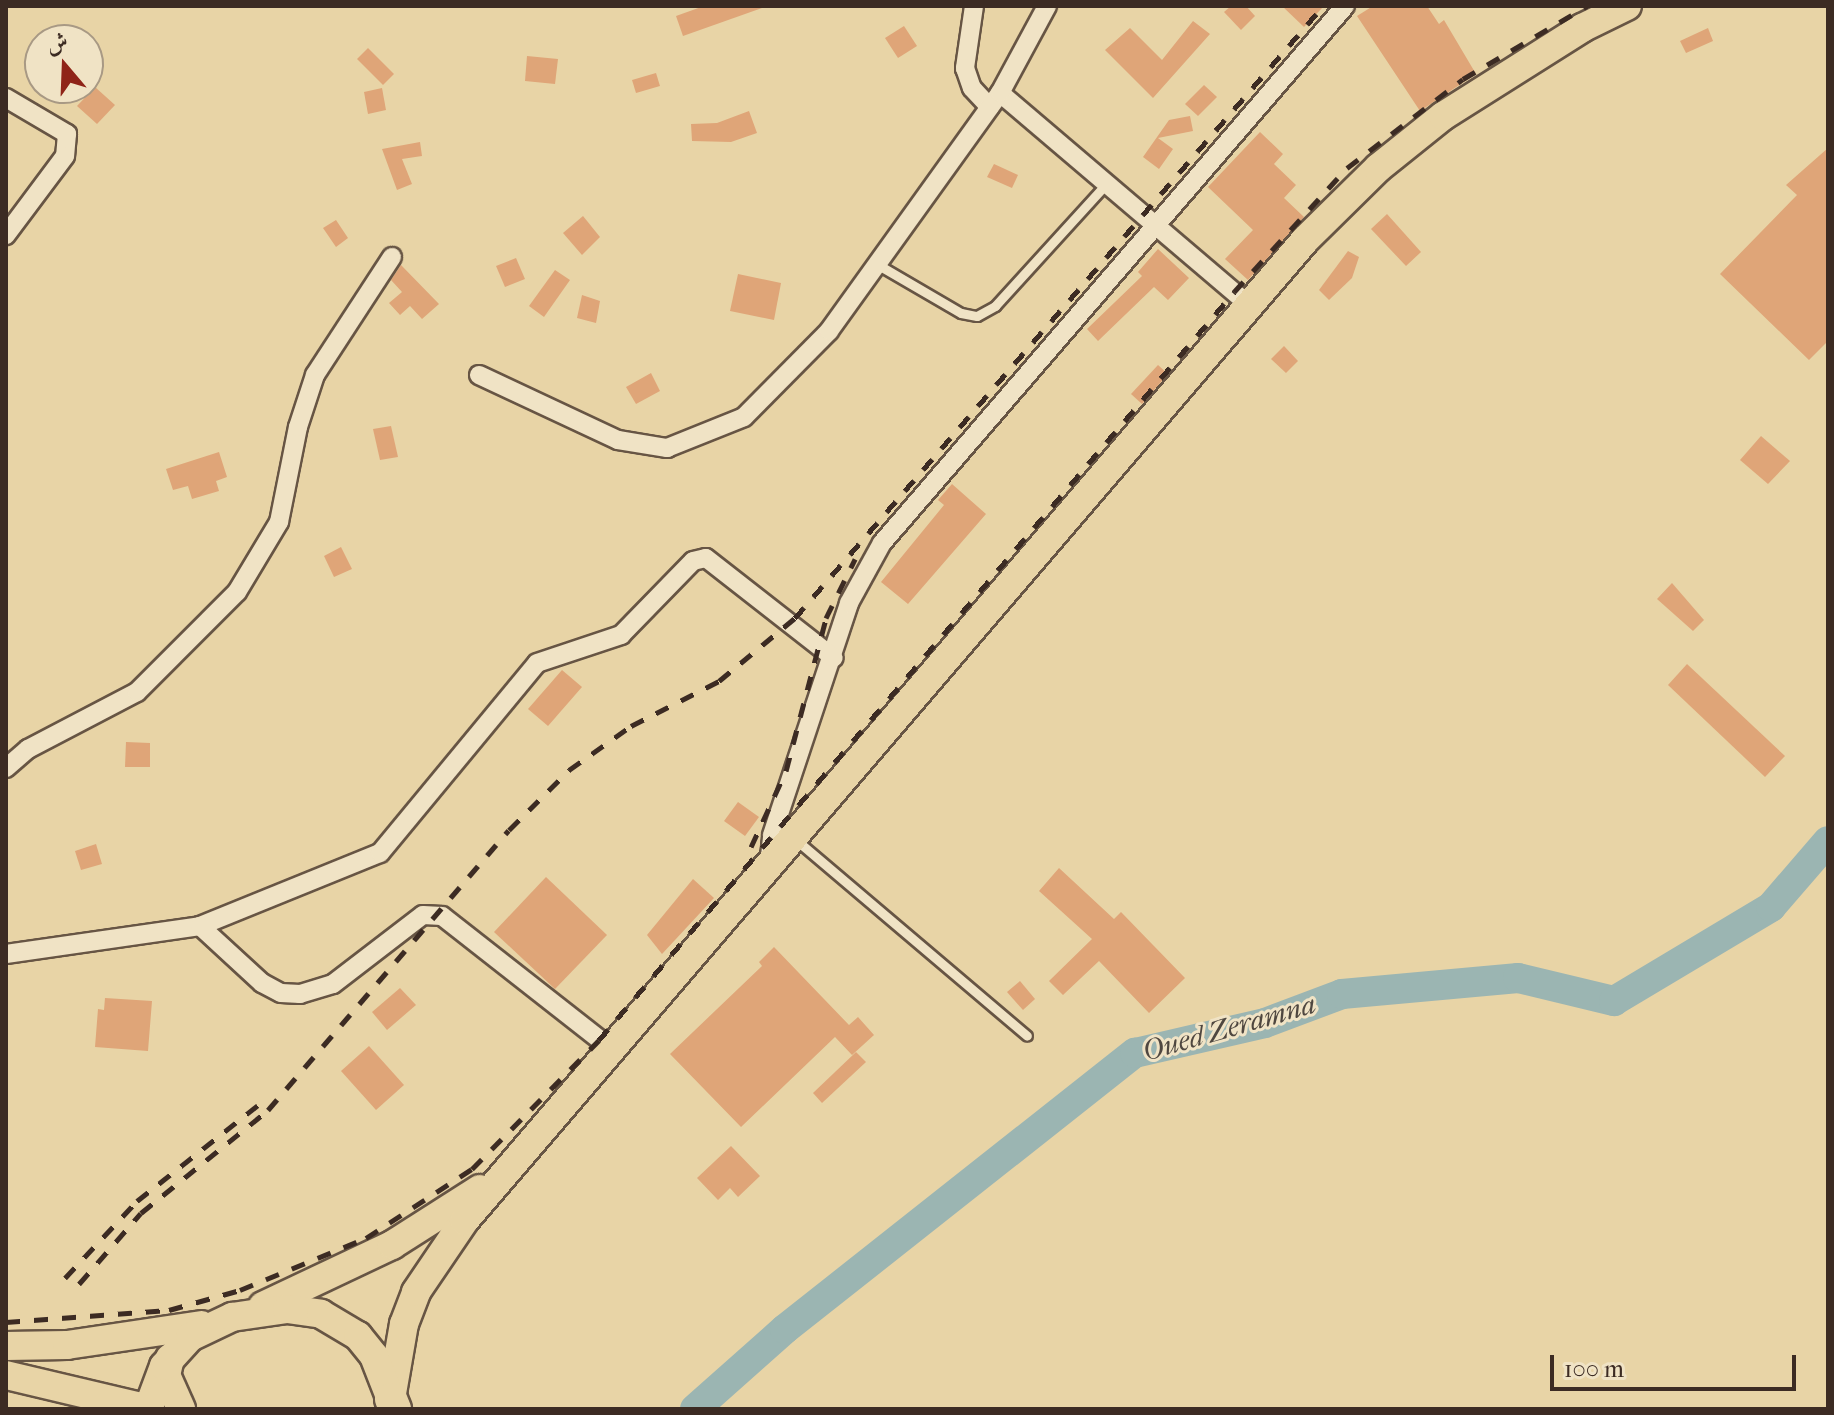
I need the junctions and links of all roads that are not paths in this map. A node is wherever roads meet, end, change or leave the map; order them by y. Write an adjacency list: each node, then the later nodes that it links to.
1 (974, 6): 6 (street)
2 (1047, 6): 6 (street)
3 (1345, 6): 8 (street)
4 (1627, 6): 12 (main road)
5 (6, 98): 9 (street)
6 (995, 100): 7 (street); 11 (street)
7 (1106, 184): 8 (street); 11 (lane)
8 (1155, 228): 12 (street); 14 (street)
9 (6, 235)
10 (392, 257): 15 (street)
11 (875, 263): 13 (street)
12 (1249, 305): 16 (main road)
13 (479, 375)
14 (834, 658): 17 (street); 18 (street)
15 (6, 768)
16 (795, 839): 17 (main road); 20 (lane)
17 (769, 869): 21 (main road)
18 (200, 926): 19 (street); 21 (street)
19 (6, 954)
20 (1027, 1036)
21 (613, 1050): 22 (main road)
22 (500, 1176): 23 (main road); 28 (main road)
23 (235, 1317): 24 (main road); 25 (main road); 28 (main road)
24 (6, 1346)
25 (170, 1357): 29 (main road); 30 (main road)
26 (6, 1375): 27 (main road)
27 (111, 1403): 29 (main road)
28 (393, 1406)
29 (149, 1409)
30 (181, 1409)

